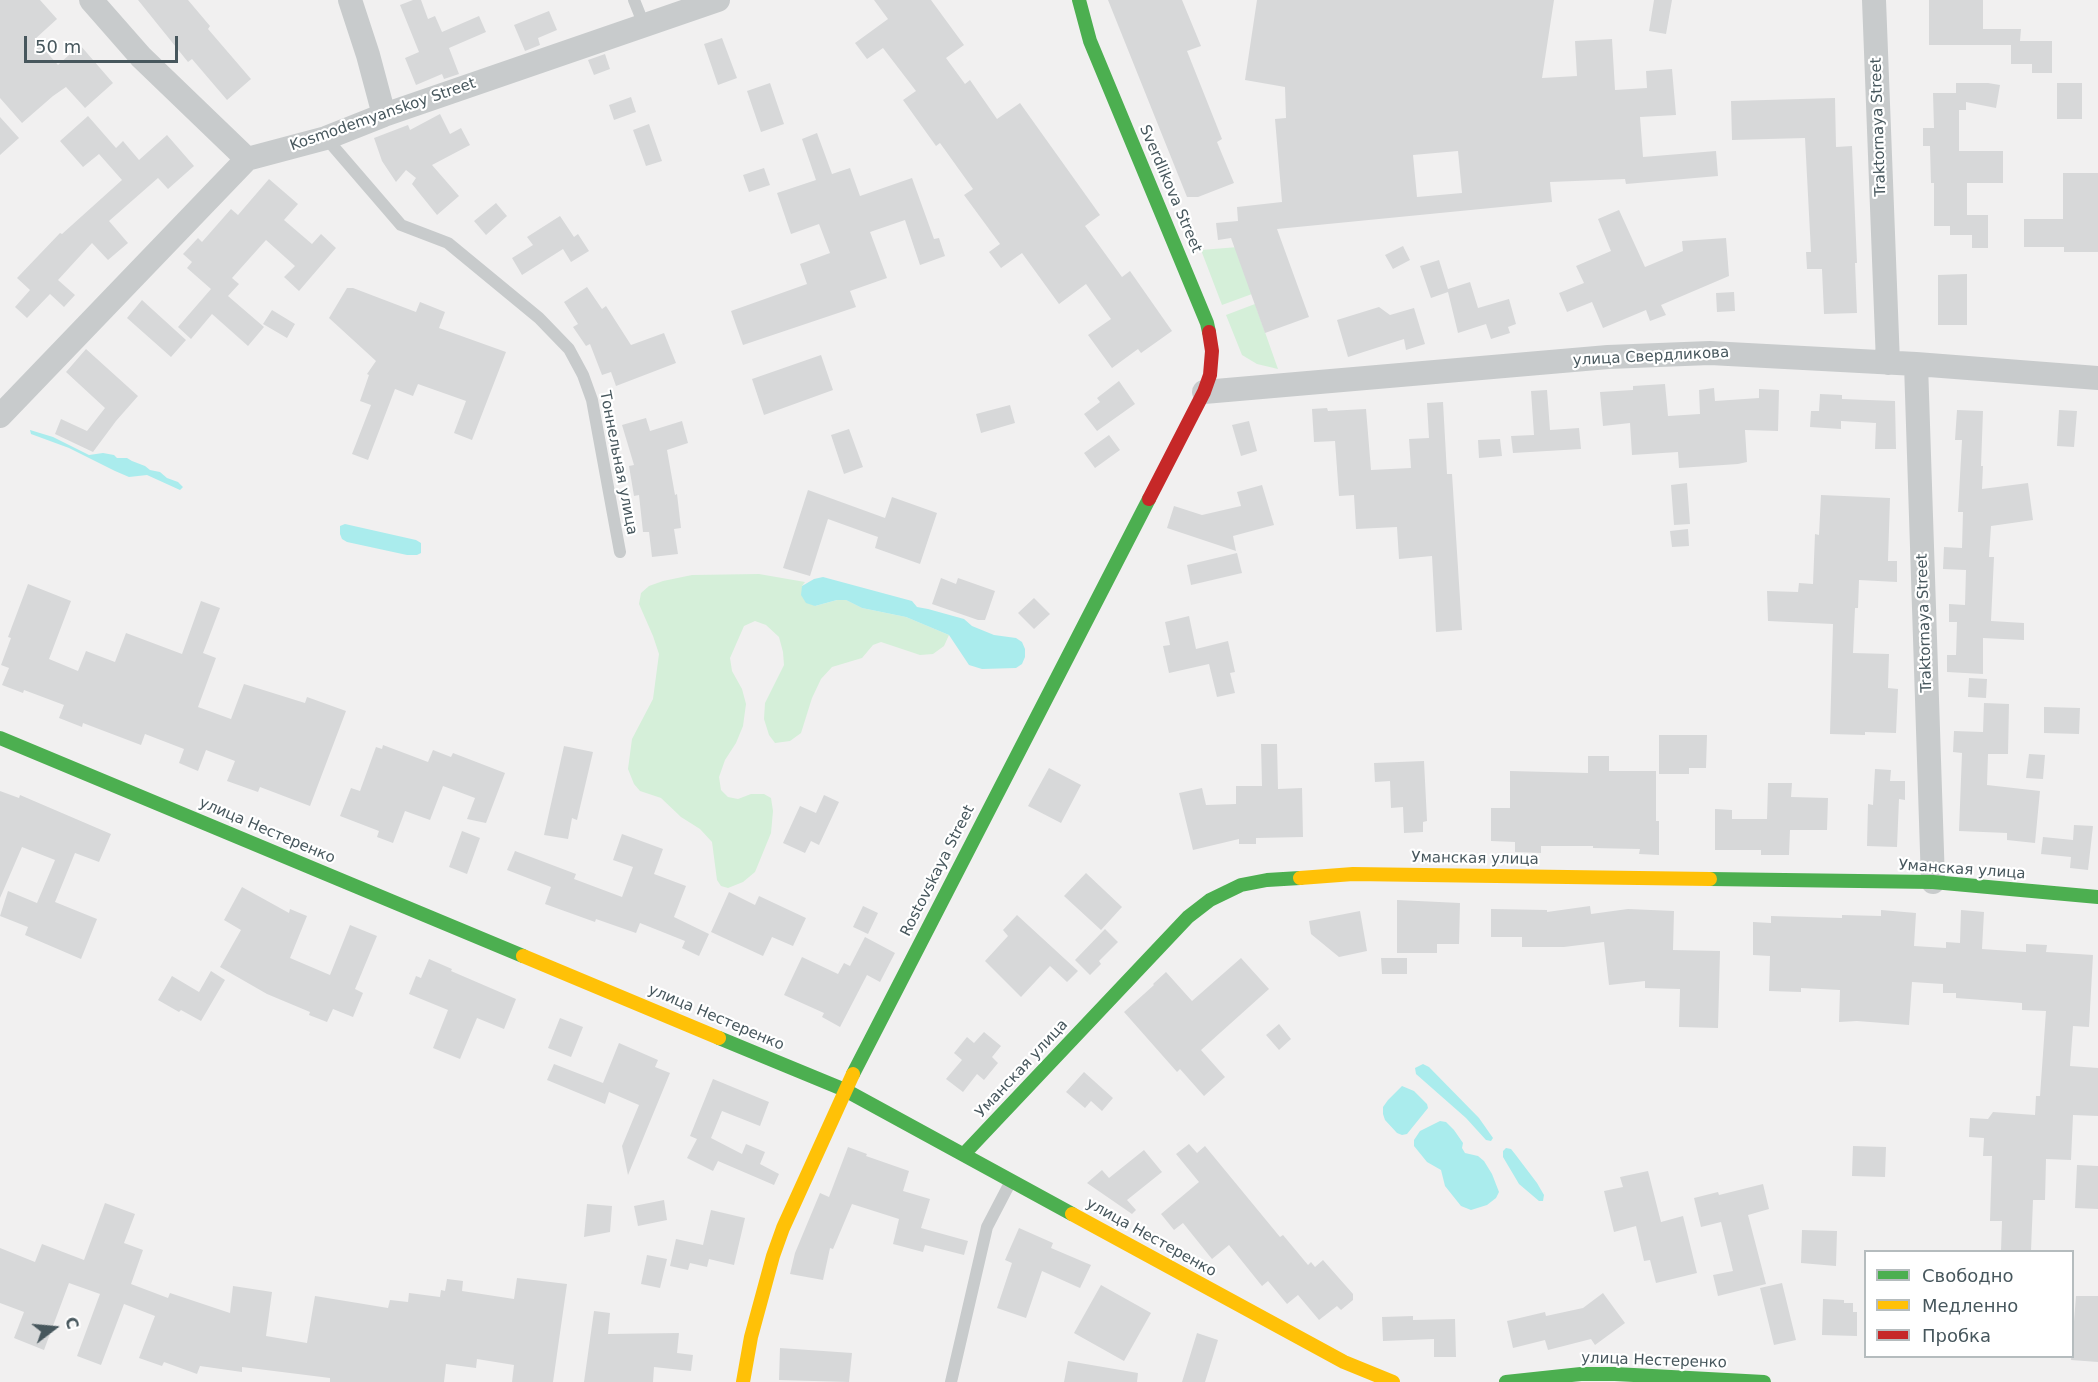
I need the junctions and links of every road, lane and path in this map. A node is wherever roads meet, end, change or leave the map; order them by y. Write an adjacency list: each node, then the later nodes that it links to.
1 (91, 0): 10 (street)
2 (350, 0): 8 (street)
3 (634, 0): 7 (lane)
4 (718, 0): 7 (street, Kosmodemyanskoy Street)
5 (1079, 0): 14 (street, Sverdlikova Street)
6 (1874, 0): 11 (street, Traktornaya Street)
7 (644, 25): 8 (street, Kosmodemyanskoy Street)
8 (384, 116): 9 (street, Kosmodemyanskoy Street)
9 (326, 138): 10 (street, Kosmodemyanskoy Street); 16 (lane, Тоннельная улица)
10 (247, 159): 15 (street)
11 (1888, 363): 12 (street, улица Свердликова); 14 (street, улица Свердликова)
12 (1916, 364): 13 (street, улица Свердликова); 18 (street, Traktornaya Street)
13 (2098, 378)
14 (1204, 392): 20 (street, Rostovskaya Street)
15 (0, 416)
16 (620, 552)
17 (0, 738): 20 (street, улица Нестеренко)
18 (1933, 882): 19 (street, Уманская улица); 21 (street, Уманская улица)
19 (2098, 897)
20 (845, 1090): 21 (street, улица Нестеренко); 23 (street, Rostovskaya Street)
21 (964, 1154): 22 (street, улица Нестеренко)
22 (1011, 1180): 24 (lane); 25 (street, улица Нестеренко)
23 (743, 1382)
24 (951, 1382)
25 (1393, 1382)
26 (1506, 1382): 27 (street, улица Нестеренко)
27 (1764, 1382)

